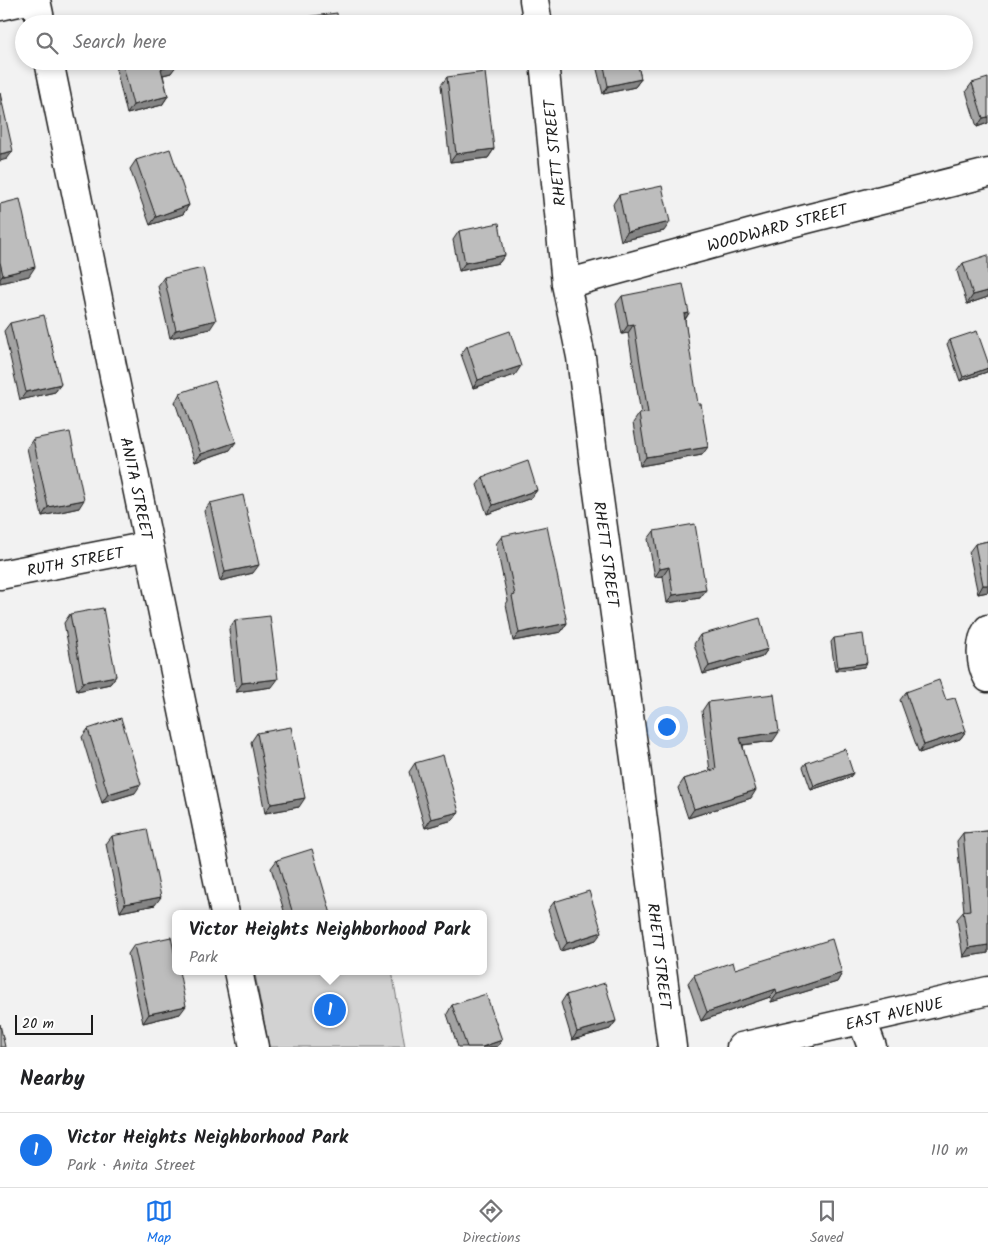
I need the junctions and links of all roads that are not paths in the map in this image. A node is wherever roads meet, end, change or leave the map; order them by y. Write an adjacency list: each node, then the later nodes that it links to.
1 (27, 0): 4 (street)
2 (36, 0): 5 (street)
3 (534, 0): 6 (street)
4 (0, 6)
5 (39, 15)
6 (536, 15)
7 (51, 70): 11 (street, ANITA STREET)
8 (545, 70): 10 (street, RHETT STREET)
9 (988, 173): 10 (street, WOODWARD STREET)
10 (566, 284): 20 (street, RHETT STREET)
11 (149, 546): 12 (street, RUTH STREET); 15 (street, ANITA STREET)
12 (0, 575)
13 (988, 629): 14 (street)
14 (988, 678)
15 (224, 910)
16 (239, 975): 19 (street)
17 (988, 992): 18 (street, EAST AVENUE)
18 (862, 1020): 21 (street, EAST AVENUE); 22 (street)
19 (254, 1047)
20 (672, 1047)
21 (741, 1047)
22 (872, 1047)

